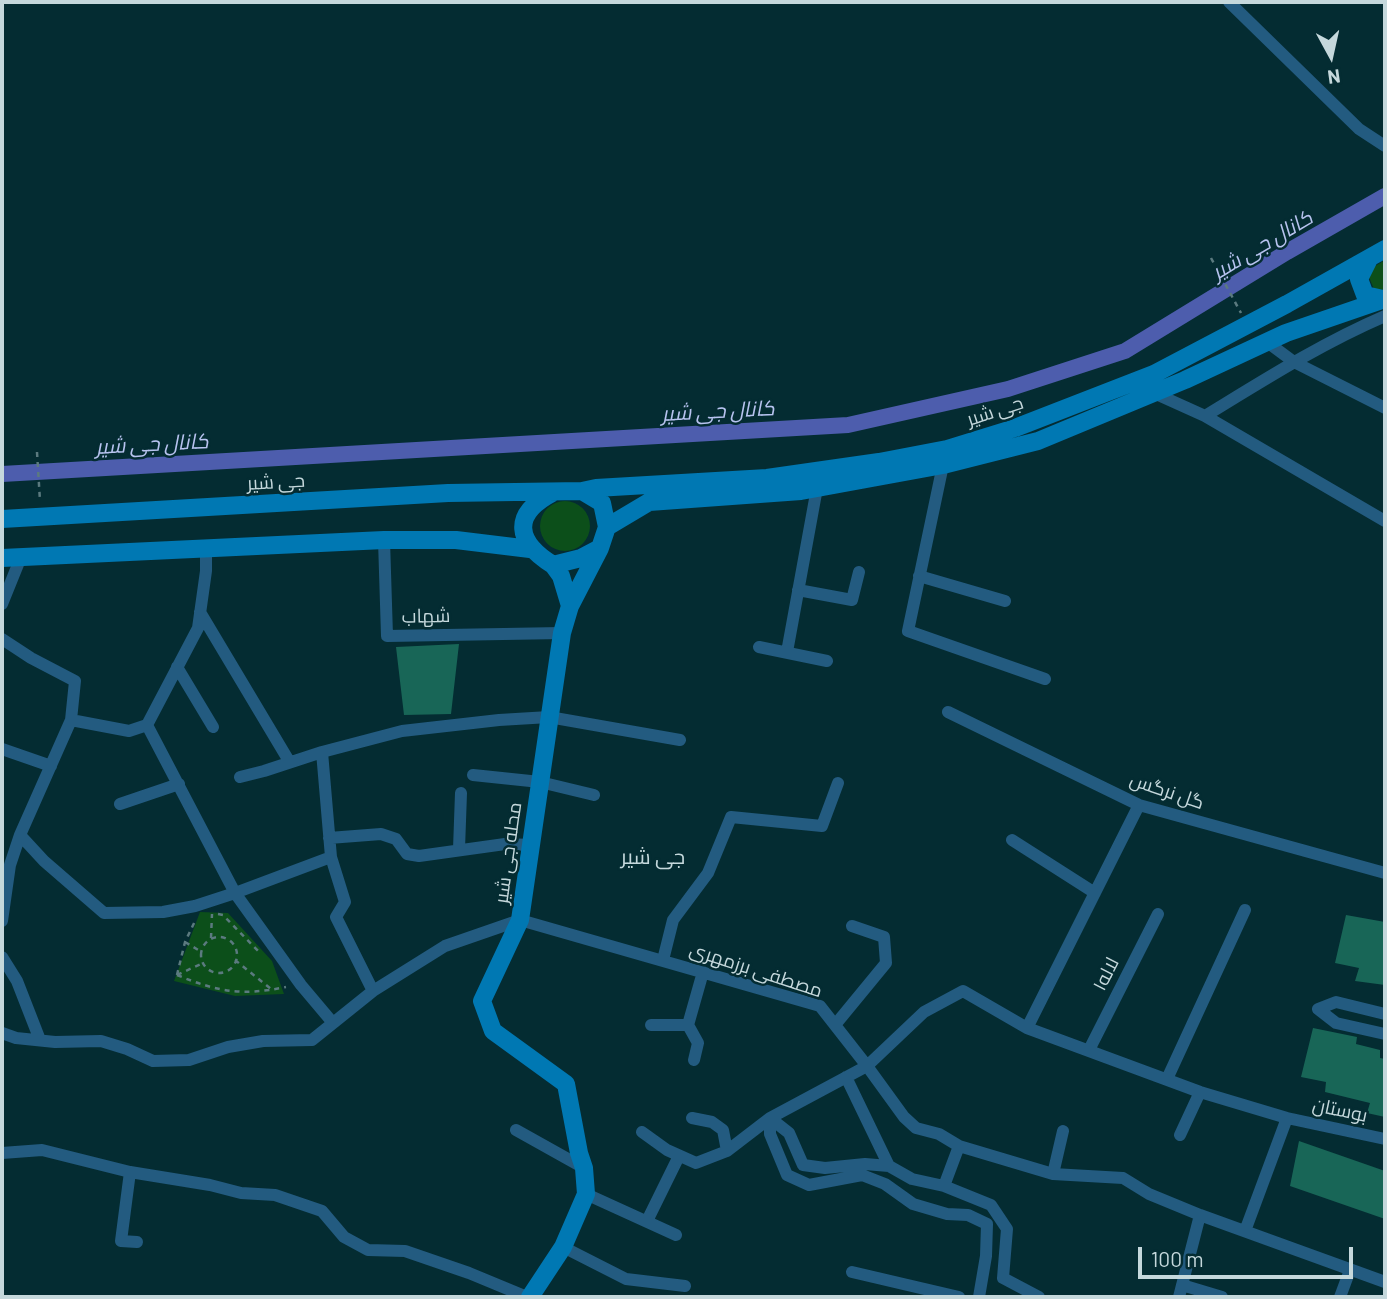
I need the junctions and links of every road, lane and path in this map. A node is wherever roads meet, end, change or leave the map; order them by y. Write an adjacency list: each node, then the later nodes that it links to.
1 (1229, 2): 2 (street)
2 (1385, 146)
3 (1385, 249): 5 (main road, جی شیر)
4 (1211, 258): 7 (path)
5 (1369, 259): 6 (main road); 16 (main road, جی شیر)
6 (1385, 305): 8 (main road, جی شیر); 9 (street)
7 (1242, 316)
8 (1266, 342): 9 (street); 10 (main road, جی شیر)
9 (1294, 362): 11 (street); 12 (street)
10 (1154, 393): 12 (street); 14 (main road, جی شیر)
11 (1385, 408)
12 (1205, 416): 20 (street)
13 (37, 452): 18 (path)
14 (943, 465): 15 (main road, جی شیر); 30 (street)
15 (817, 488): 21 (main road, جی شیر); 31 (street)
16 (582, 491): 17 (main road); 21 (main road)
17 (552, 493): 19 (main road, جی شیر); 25 (main road)
18 (40, 504)
19 (2, 519)
20 (1385, 521)
21 (607, 527): 24 (main road)
22 (384, 540): 23 (main road); 25 (main road); 36 (street, شهاب)
23 (206, 548): 26 (main road); 35 (street)
24 (600, 548): 28 (main road); 34 (main road, محله جی شیر)
25 (530, 549): 28 (main road)
26 (21, 557): 27 (main road); 33 (street)
27 (2, 558)
28 (553, 565): 34 (main road)
29 (859, 572): 31 (street)
30 (919, 576): 32 (street); 42 (street)
31 (798, 590): 39 (street)
32 (1005, 601)
33 (2, 604)
34 (570, 606): 36 (main road, محله جی شیر)
35 (200, 612): 41 (street); 51 (street)
36 (562, 633): 44 (main road, محله جی شیر)
37 (2, 639): 45 (street)
38 (758, 647): 39 (street)
39 (787, 652): 40 (street)
40 (827, 661)
41 (177, 667): 46 (street); 47 (street)
42 (1045, 679)
43 (948, 712): 61 (street, گل نرگس)
44 (549, 717): 48 (street); 50 (street); 55 (main road, محله جی شیر)
45 (71, 720): 46 (street); 52 (street)
46 (147, 725): 57 (street)
47 (213, 727)
48 (680, 740)
49 (2, 749): 52 (street)
50 (322, 752): 51 (street); 63 (street)
51 (289, 761): 54 (street)
52 (51, 766): 62 (street)
53 (473, 775): 55 (street)
54 (240, 776)
55 (540, 782): 59 (street); 65 (main road, محله جی شیر)
56 (838, 783): 83 (street)
57 (179, 784): 60 (street); 70 (street)
58 (461, 793): 66 (street)
59 (594, 795)
60 (120, 804)
61 (1139, 805): 69 (street, گل نرگس); 71 (street)
62 (20, 835): 68 (street); 70 (street)
63 (329, 838): 66 (street); 67 (street)
64 (1012, 840): 71 (street)
65 (531, 845): 66 (street); 75 (main road, محله جی شیر)
66 (459, 849)
67 (331, 857): 70 (street); 90 (street)
68 (6, 864): 76 (street)
69 (1385, 873)
70 (235, 893): 92 (street)
71 (1095, 893): 96 (street)
72 (1245, 910): 104 (street)
73 (212, 912): 78 (path); 79 (path); 84 (path)
74 (1158, 914): 100 (street, لاله۱)
75 (520, 920): 83 (street, مصطفی برزمهری); 90 (street); 119 (main road, محله جی شیر)
76 (2, 921)
77 (852, 926): 95 (street)
78 (211, 938): 80 (path); 82 (path)
79 (185, 942): 80 (path); 87 (path)
80 (201, 952): 85 (path)
81 (2, 957): 99 (street)
82 (235, 960): 85 (path); 89 (path)
83 (663, 960): 86 (street, مصطفی برزمهری)
84 (268, 961)
85 (203, 963): 87 (path)
86 (703, 972): 93 (street); 95 (street, مصطفی برزمهری)
87 (177, 975): 89 (path)
88 (281, 978): 89 (path)
89 (272, 990)
90 (373, 992): 92 (street)
91 (1385, 1014): 98 (street)
92 (333, 1023): 99 (street)
93 (688, 1025): 94 (street); 101 (street)
94 (651, 1026)
95 (835, 1026): 102 (street, مصطفی برزمهری)
96 (1027, 1028): 100 (street); 102 (street)
97 (2, 1033): 99 (street)
98 (1385, 1034)
99 (40, 1040)
100 (1089, 1050): 104 (street)
101 (694, 1060)
102 (867, 1066): 103 (street); 114 (street, مصطفی برزمهری)
103 (846, 1077): 107 (street); 118 (street)
104 (1167, 1079): 105 (street)
105 (1200, 1092): 108 (street); 112 (street)
106 (692, 1118): 115 (street)
107 (770, 1118): 115 (street); 118 (street); 137 (street)
108 (1287, 1118): 113 (street, بوستان); 126 (street)
109 (516, 1130): 119 (street)
110 (1063, 1131): 121 (street)
111 (642, 1132): 117 (street)
112 (1180, 1135)
113 (1385, 1139)
114 (958, 1146): 121 (street, مصطفی برزمهری); 122 (street)
115 (727, 1151): 117 (street)
116 (2, 1153): 120 (street)
117 (679, 1156): 125 (street)
118 (889, 1166): 122 (street)
119 (584, 1168): 123 (main road, محله جی شیر)
120 (130, 1172): 128 (street); 135 (street)
121 (1053, 1174): 124 (street, مصطفی برزمهری)
122 (944, 1186): 138 (street)
123 (586, 1194): 125 (street); 129 (main road, محله جی شیر)
124 (1200, 1215): 126 (street, مصطفی برزمهری); 134 (street)
125 (647, 1222): 127 (street)
126 (1245, 1231): 130 (street, مصطفی برزمهری)
127 (676, 1235)
128 (137, 1242)
129 (563, 1247): 133 (street); 135 (main road, محله جی شیر)
130 (1350, 1270): 132 (street, مصطفی برزمهری); 140 (street)
131 (852, 1272): 136 (street)
132 (1385, 1282)
133 (685, 1286)
134 (1181, 1291): 139 (street)
135 (528, 1297)
136 (959, 1297)
137 (979, 1297)
138 (1039, 1297)
139 (1222, 1297)
140 (1340, 1297)

